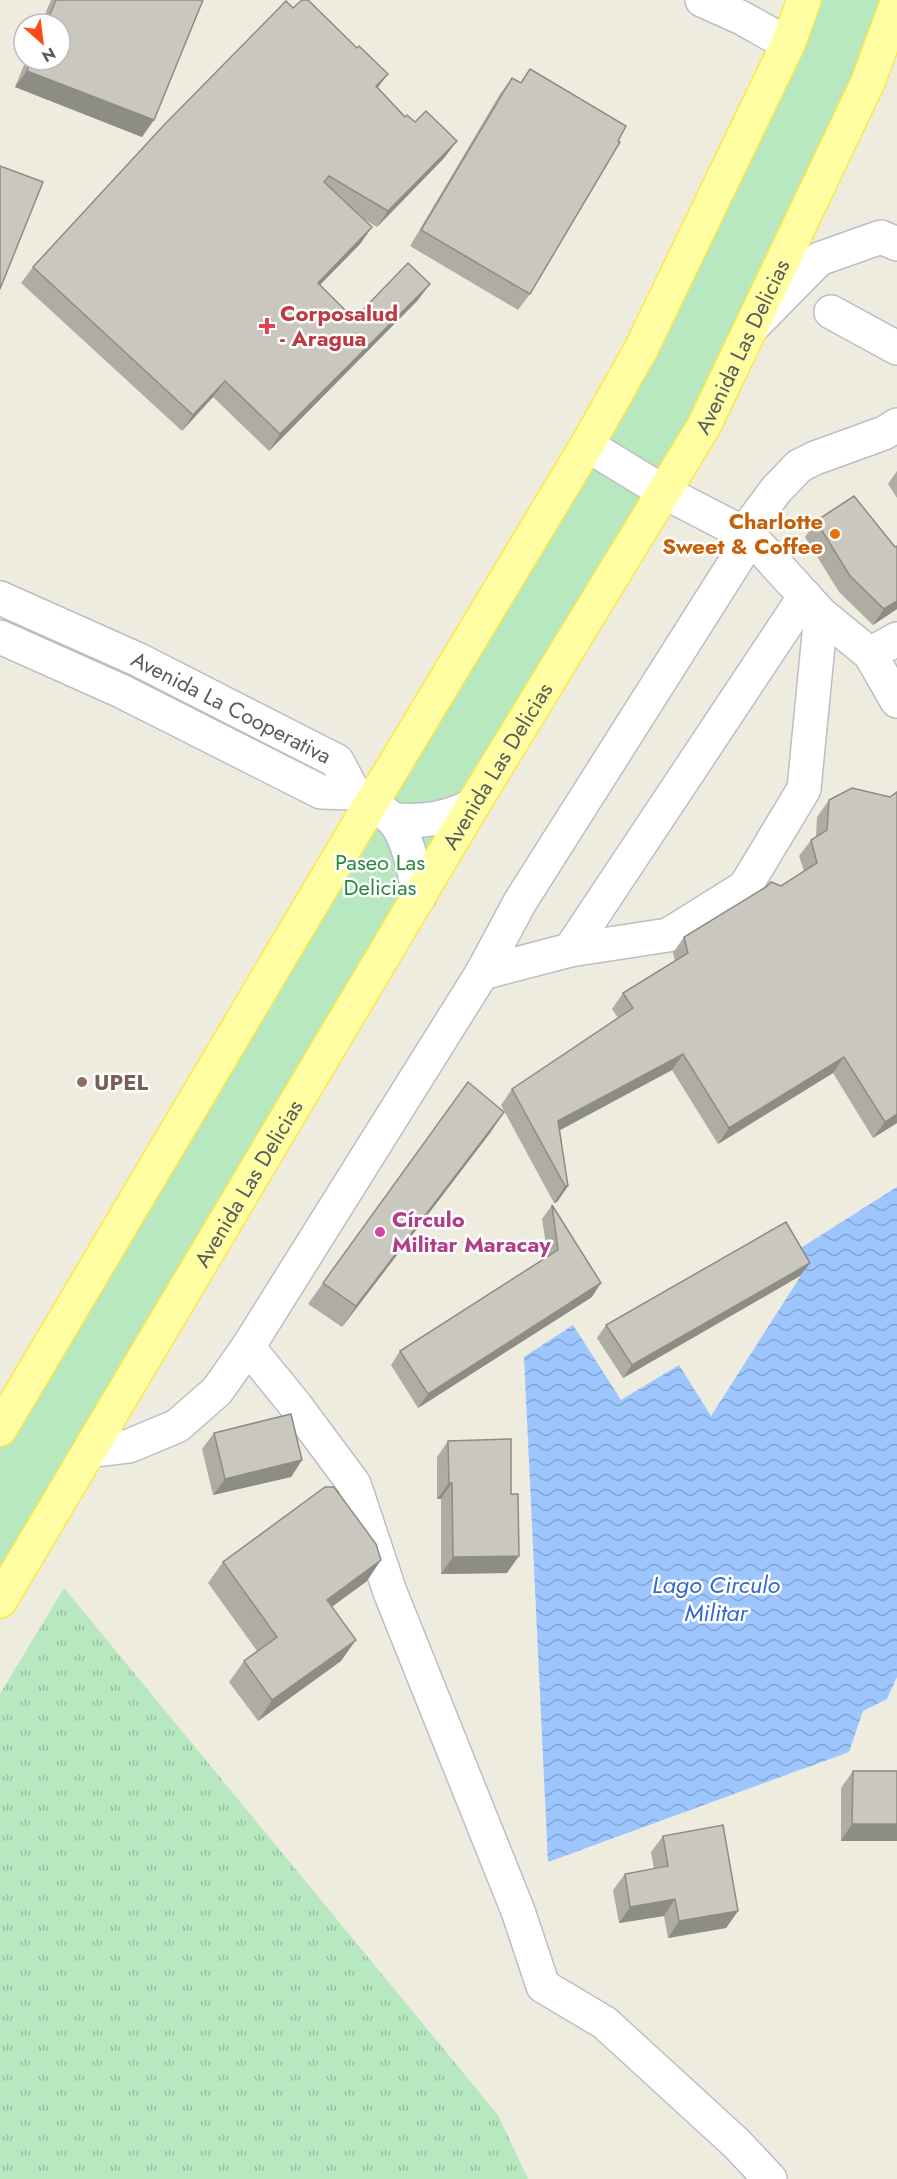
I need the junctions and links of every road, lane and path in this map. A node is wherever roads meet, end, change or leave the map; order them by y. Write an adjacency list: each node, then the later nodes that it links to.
1 (702, 0): 4 (street)
2 (804, 0): 5 (main road)
3 (897, 3): 8 (main road, Avenida Las Delicias)
4 (745, 9): 5 (street)
5 (788, 44): 11 (main road)
6 (892, 234): 8 (street)
7 (831, 312): 9 (street)
8 (750, 330): 12 (main road, Avenida Las Delicias)
9 (897, 348)
10 (897, 425): 13 (street)
11 (587, 446): 12 (street); 20 (main road)
12 (664, 492): 13 (street); 19 (main road, Avenida Las Delicias)
13 (748, 535): 15 (street); 23 (street)
14 (0, 598): 20 (street, Avenida La Cooperativa)
15 (813, 605): 17 (street); 22 (street); 22 (street)
16 (0, 637): 20 (street, Avenida La Cooperativa)
17 (884, 646): 18 (street)
18 (897, 701)
19 (473, 805): 20 (street); 21 (main road, Avenida Las Delicias)
20 (373, 806): 21 (street); 25 (main road)
21 (419, 897): 26 (main road, Avenida Las Delicias)
22 (570, 950): 23 (street)
23 (483, 973): 24 (street)
24 (248, 1347): 26 (street); 28 (street)
25 (0, 1429)
26 (89, 1451): 27 (main road, Avenida Las Delicias)
27 (0, 1601)
28 (770, 2179)

